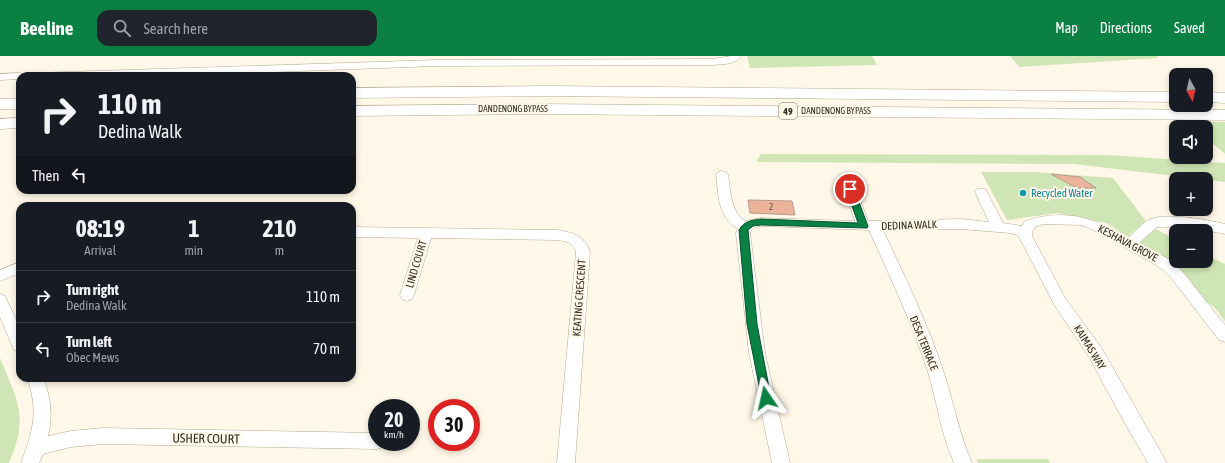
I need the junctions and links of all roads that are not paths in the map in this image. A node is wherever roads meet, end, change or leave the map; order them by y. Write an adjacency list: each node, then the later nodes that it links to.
1 (307, 56): 3 (street)
2 (736, 56): 3 (street)
3 (299, 67): 4 (street)
4 (181, 72)
5 (16, 76): 6 (street)
6 (0, 77)
7 (356, 93): 8 (highway, DANDENONG BYPASS / 49)
8 (1169, 97)
9 (1213, 97): 10 (highway)
10 (1225, 98)
11 (0, 104): 12 (highway)
12 (16, 104)
13 (356, 111): 14 (highway, DANDENONG BYPASS / 49)
14 (1225, 115)
15 (16, 123): 16 (highway)
16 (0, 124)
17 (722, 176): 21 (street)
18 (850, 189): 20 (street, DESA TERRACE)
19 (981, 192): 22 (street)
20 (869, 226): 21 (street, DEDINA WALK); 22 (street, DEDINA WALK); 39 (street, DESA TERRACE)
21 (745, 227): 38 (street)
22 (998, 227): 25 (street, DEDINA WALK)
23 (1225, 229): 27 (street)
24 (356, 232): 26 (street, KEATING CRESCENT)
25 (1025, 232): 27 (street, KESHAVA GROVE); 40 (street, KAIMAS WAY)
26 (426, 233): 30 (street, LIND COURT); 37 (street, KEATING CRESCENT)
27 (1130, 244): 33 (street, KESHAVA GROVE)
28 (16, 269): 29 (street)
29 (0, 276)
30 (407, 295)
31 (0, 300): 32 (street)
32 (16, 336)
33 (1225, 336)
34 (36, 382): 36 (street)
35 (368, 441): 36 (street, USHER COURT)
36 (33, 455)
37 (566, 463)
38 (781, 463)
39 (963, 463)
40 (1158, 463)

